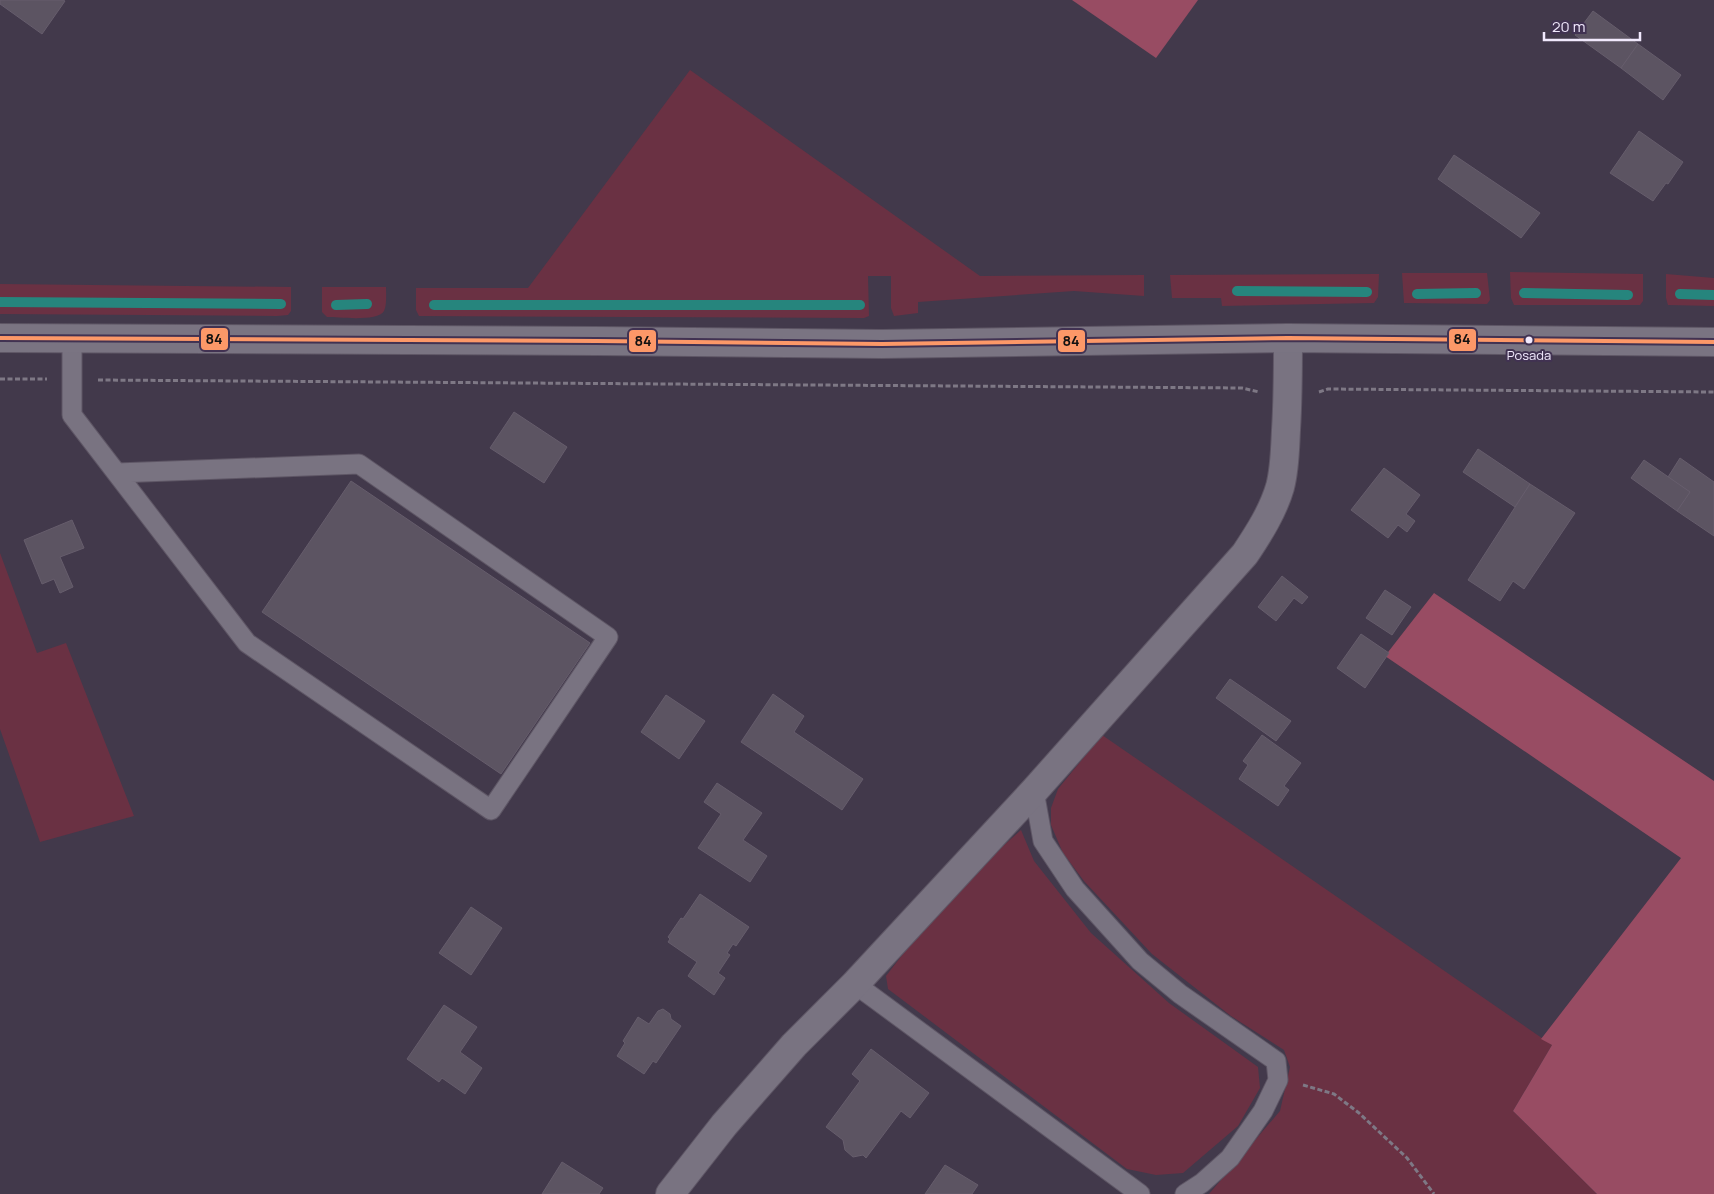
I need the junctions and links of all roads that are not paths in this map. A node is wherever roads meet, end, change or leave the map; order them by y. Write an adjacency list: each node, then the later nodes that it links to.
1 (0, 338): 2 (main road)
2 (72, 338): 3 (main road); 5 (lane)
3 (1288, 338): 4 (main road); 6 (street)
4 (1714, 342)
5 (117, 473): 5 (lane)
6 (1034, 791): 7 (street); 10 (lane)
7 (855, 984): 8 (street); 9 (lane)
8 (670, 1194)
9 (1140, 1194)
10 (1185, 1194)

